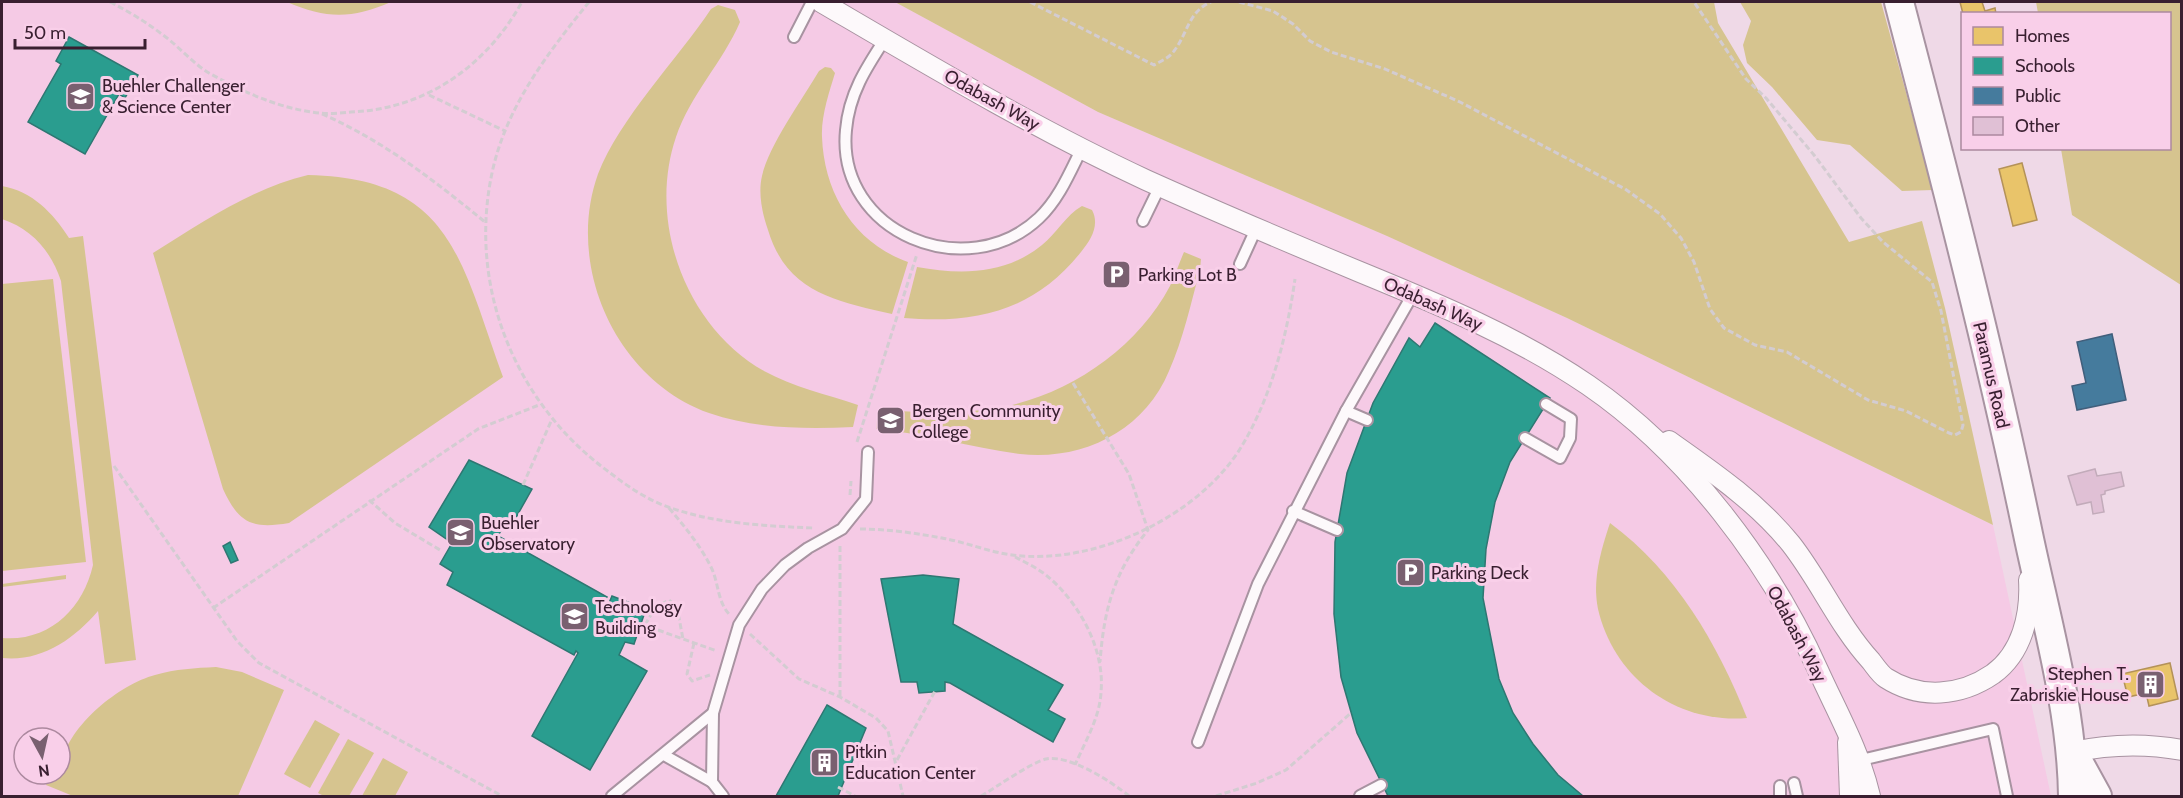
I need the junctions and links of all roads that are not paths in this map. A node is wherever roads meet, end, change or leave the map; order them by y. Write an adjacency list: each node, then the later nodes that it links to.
1 (812, 2): 4 (lane)
2 (821, 2): 5 (street, Odabash Way)
3 (1899, 2): 19 (main road, Paramus Road)
4 (794, 37)
5 (885, 39): 6 (street, Odabash Way); 6 (lane)
6 (1082, 148): 7 (street, Odabash Way)
7 (1160, 186): 8 (lane); 9 (street, Odabash Way)
8 (1143, 221)
9 (1256, 229): 10 (lane); 11 (street, Odabash Way)
10 (1240, 264)
11 (1413, 294): 12 (street, Odabash Way); 14 (lane)
12 (1588, 385): 19 (street); 22 (street, Odabash Way)
13 (1546, 404): 16 (lane)
14 (1346, 411): 15 (lane); 18 (lane)
15 (1366, 420)
16 (1525, 438)
17 (868, 452): 21 (lane)
18 (1293, 511): 20 (lane); 23 (lane)
19 (2024, 512): 25 (main road, Paramus Road)
20 (1337, 531)
21 (713, 713): 26 (lane); 28 (lane)
22 (1847, 727): 27 (street, Odabash Way); 35 (street)
23 (1198, 742)
24 (2181, 750): 25 (street)
25 (2073, 752): 38 (main road, Paramus Road); 39 (main road, Paramus Road)
26 (664, 754): 28 (lane); 31 (lane)
27 (1861, 760): 36 (street, Odabash Way); 37 (lane)
28 (712, 782): 32 (lane)
29 (1794, 783): 34 (lane)
30 (1381, 785): 33 (lane)
31 (612, 796)
32 (723, 796)
33 (1360, 796)
34 (1797, 796)
35 (1850, 796)
36 (1870, 796)
37 (2007, 796)
38 (2073, 796)
39 (2097, 796)

